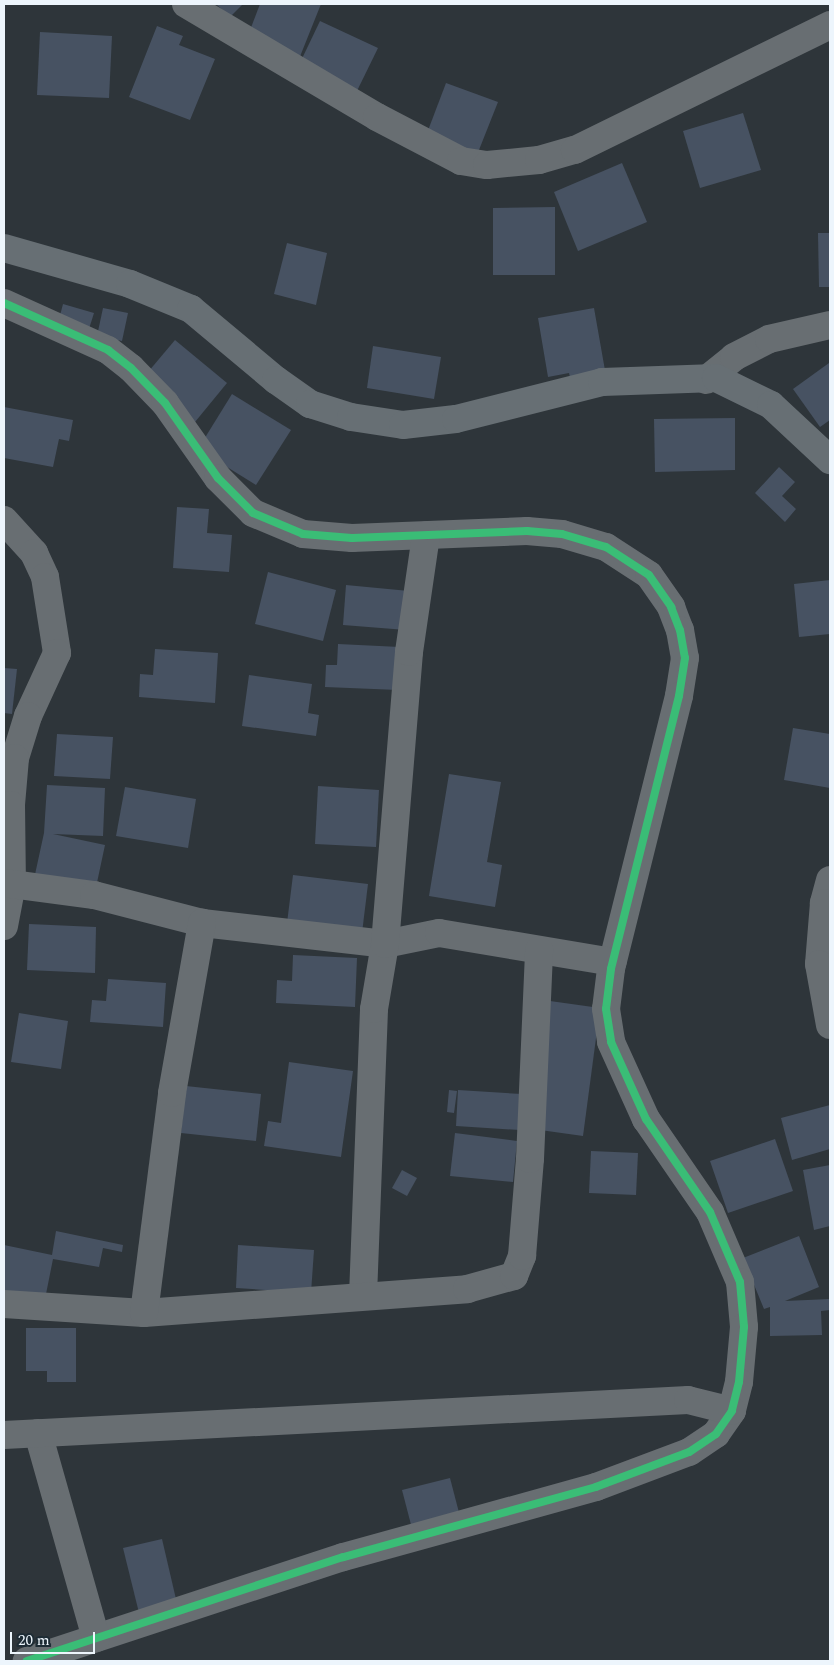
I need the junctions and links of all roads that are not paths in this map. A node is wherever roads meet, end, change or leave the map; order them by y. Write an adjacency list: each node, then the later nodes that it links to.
1 (186, 4): 2 (street)
2 (830, 26)
3 (4, 248): 6 (main road)
4 (4, 303): 9 (street)
5 (830, 325): 6 (street)
6 (706, 380): 7 (main road)
7 (830, 460)
8 (4, 520): 11 (street)
9 (426, 535): 14 (street); 16 (street)
10 (830, 880): 17 (street)
11 (8, 883): 12 (street); 13 (street)
12 (202, 923): 14 (street); 20 (street)
13 (4, 926)
14 (385, 944): 15 (street); 18 (street)
15 (539, 950): 16 (street); 18 (street)
16 (612, 962): 21 (street)
17 (830, 1025)
18 (363, 1296): 20 (street)
19 (4, 1304): 20 (street)
20 (144, 1313)
21 (732, 1411): 22 (street); 24 (street)
22 (38, 1433): 23 (street); 24 (street)
23 (4, 1435)
24 (96, 1638): 25 (street)
25 (28, 1661)

